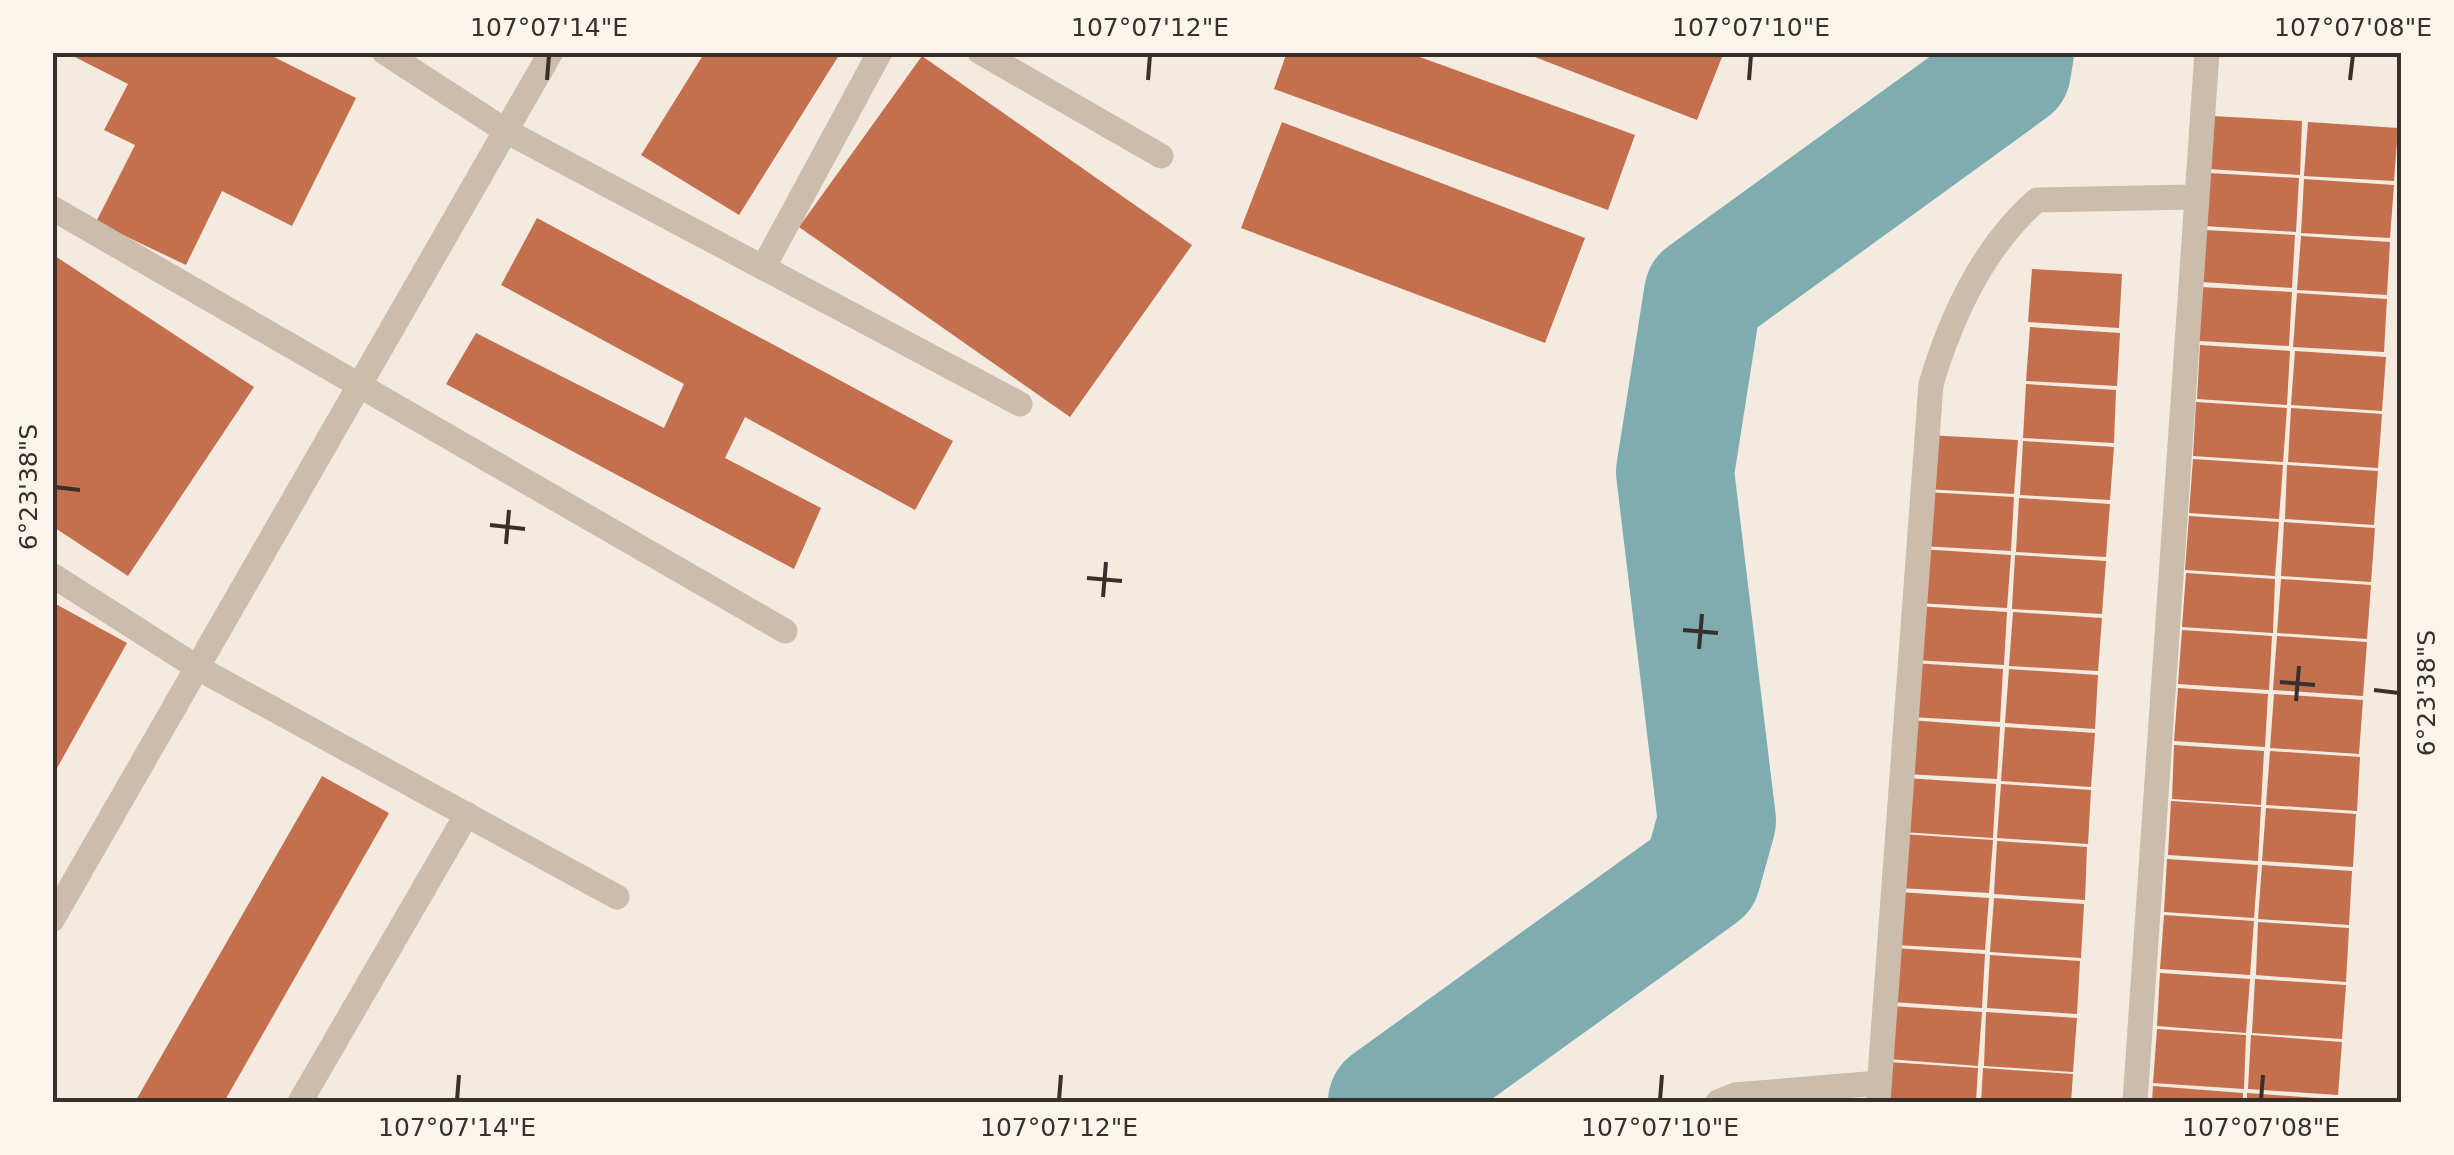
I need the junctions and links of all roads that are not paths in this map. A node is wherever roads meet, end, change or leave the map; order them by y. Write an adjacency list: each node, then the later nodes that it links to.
1 (384, 52): 6 (street)
2 (551, 52): 6 (street)
3 (880, 52): 10 (street)
4 (980, 52): 7 (street)
5 (2206, 52): 8 (street)
6 (506, 131): 10 (street); 11 (street)
7 (1161, 156)
8 (2194, 197): 19 (street); 22 (street)
9 (52, 208): 11 (street)
10 (763, 268): 12 (street)
11 (360, 385): 14 (street); 15 (street)
12 (1020, 404)
13 (52, 575): 15 (street)
14 (784, 631)
15 (198, 668): 16 (street); 18 (street)
16 (467, 814): 17 (street); 20 (street)
17 (618, 897)
18 (52, 920)
19 (1879, 1093): 21 (street)
20 (300, 1102)
21 (1718, 1102)
22 (2135, 1102)

